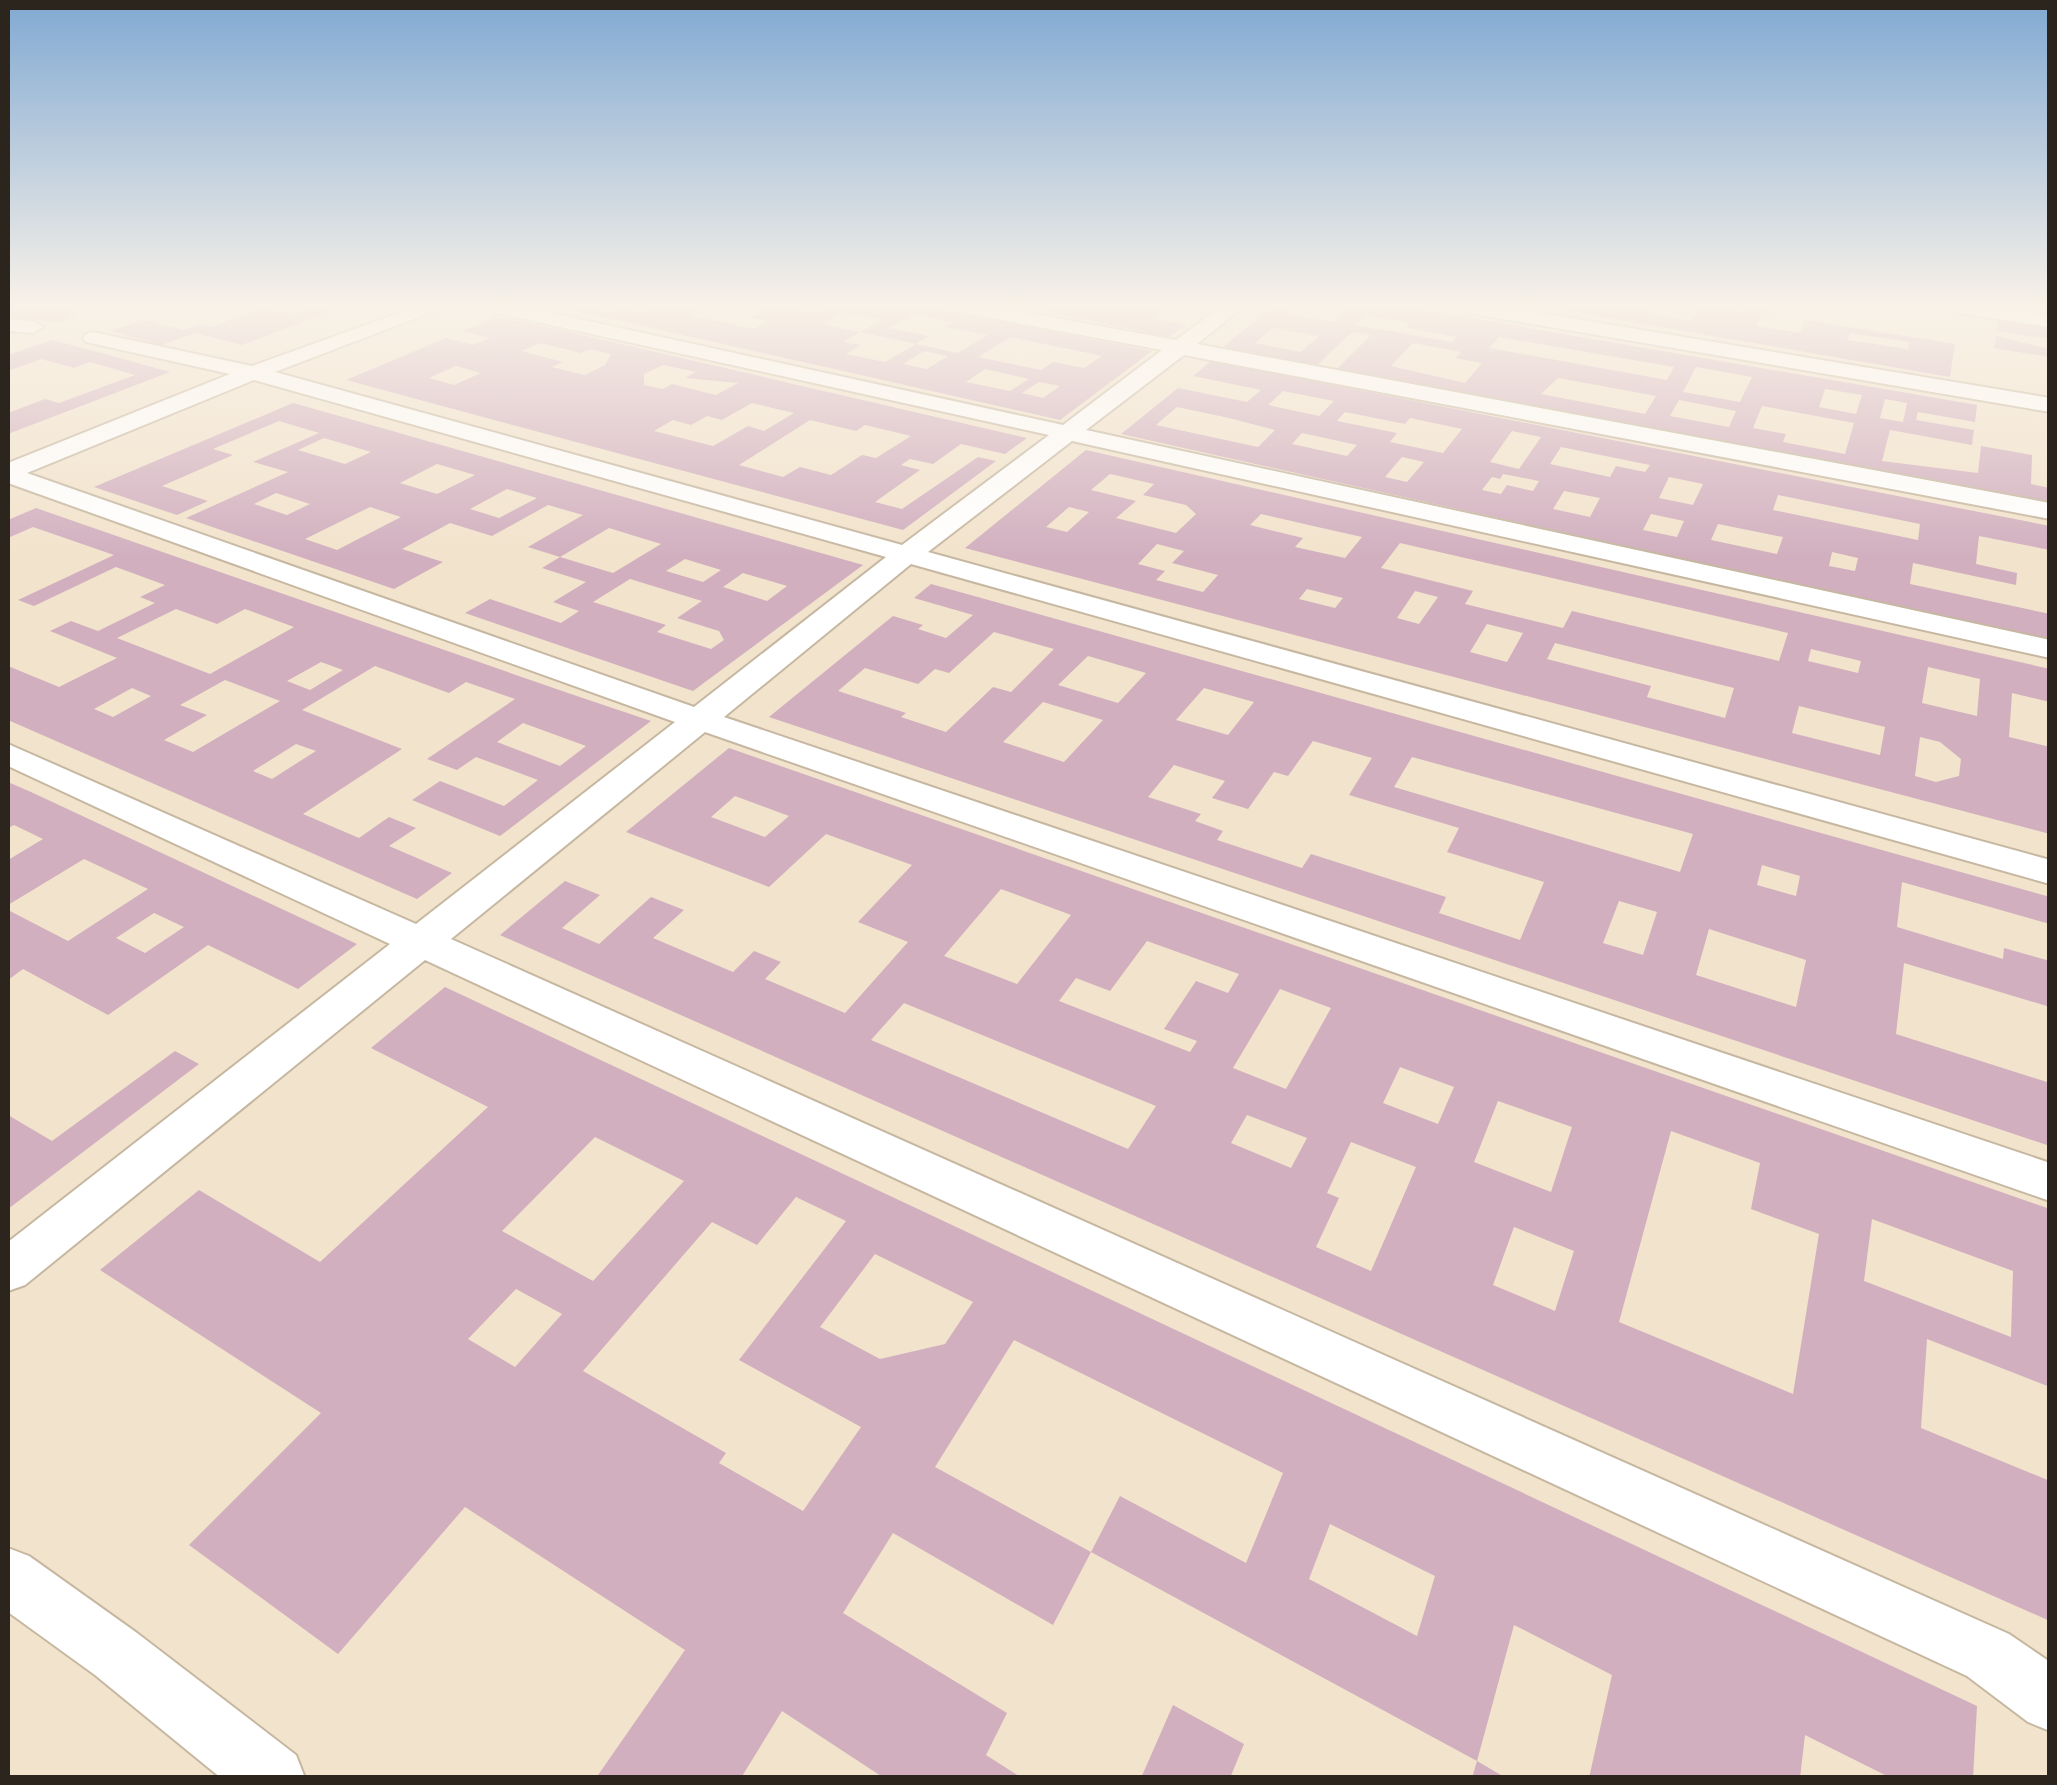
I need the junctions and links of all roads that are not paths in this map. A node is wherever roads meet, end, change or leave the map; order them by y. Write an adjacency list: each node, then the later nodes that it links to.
1 (213, 390): 9 (street)
2 (312, 390): 11 (street)
3 (867, 390): 8 (street)
4 (1124, 390): 8 (street)
5 (1399, 390): 10 (street)
6 (1963, 390): 7 (street)
7 (2050, 405)
8 (1066, 435): 11 (street); 12 (street)
9 (8, 473): 13 (street)
10 (2050, 512)
11 (906, 555): 13 (street); 15 (street)
12 (2050, 649)
13 (701, 720): 16 (street); 17 (street)
14 (8, 754): 16 (street)
15 (2050, 872)
16 (415, 942): 18 (street); 20 (street)
17 (2050, 1182)
18 (8, 1270)
19 (8, 1576): 21 (street)
20 (2050, 1700)
21 (273, 1778)

